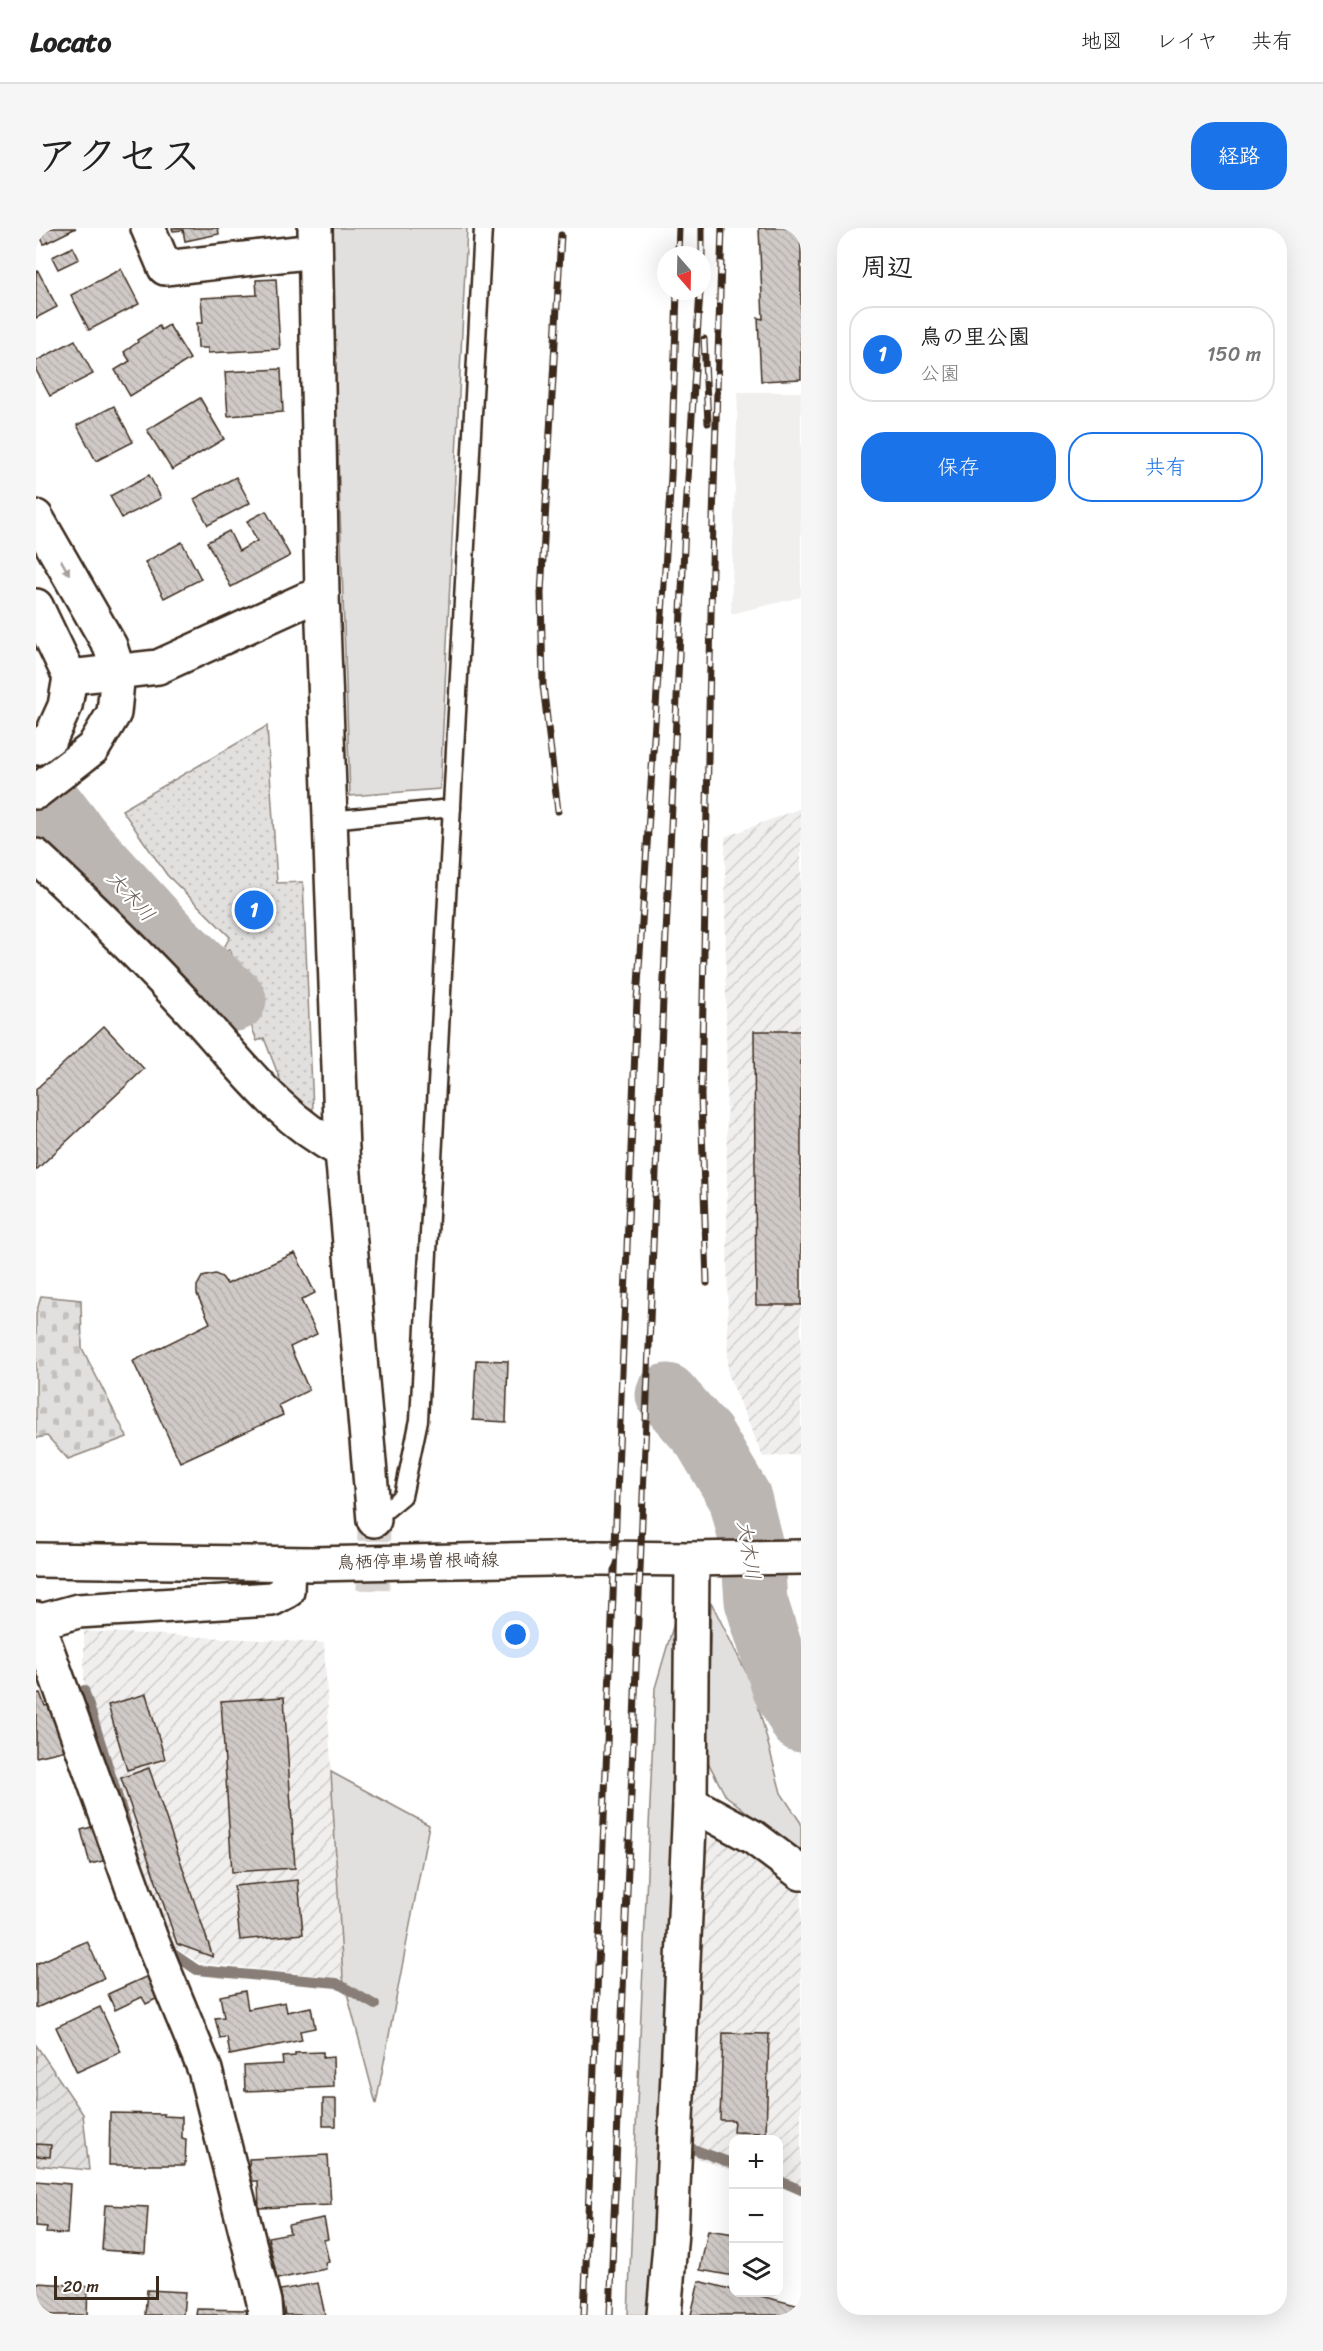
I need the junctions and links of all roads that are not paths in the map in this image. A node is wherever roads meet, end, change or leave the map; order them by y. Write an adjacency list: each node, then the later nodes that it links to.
1 (148, 228): 3 (street)
2 (483, 228): 11 (lane)
3 (315, 239): 5 (street)
4 (36, 516): 7 (street, one-way to 7)
5 (322, 595): 7 (street); 12 (street)
6 (36, 606): 8 (street)
7 (118, 671): 8 (street); 10 (street)
8 (70, 677): 9 (street)
9 (44, 742)
10 (36, 792)
11 (452, 808): 12 (lane); 15 (lane)
12 (330, 820): 14 (street)
13 (36, 856): 14 (street)
14 (342, 1151): 15 (street)
15 (374, 1520)
16 (801, 1557): 17 (street, 鳥栖停車場曽根崎線)
17 (692, 1559): 19 (street, 鳥栖停車場曽根崎線, bridge); 21 (street)
18 (36, 1560): 19 (street, 鳥栖停車場曽根崎線)
19 (300, 1564): 20 (street)
20 (37, 1620): 23 (street)
21 (690, 1803): 22 (street); 24 (street)
22 (801, 1873)
23 (265, 2315)
24 (664, 2315)

